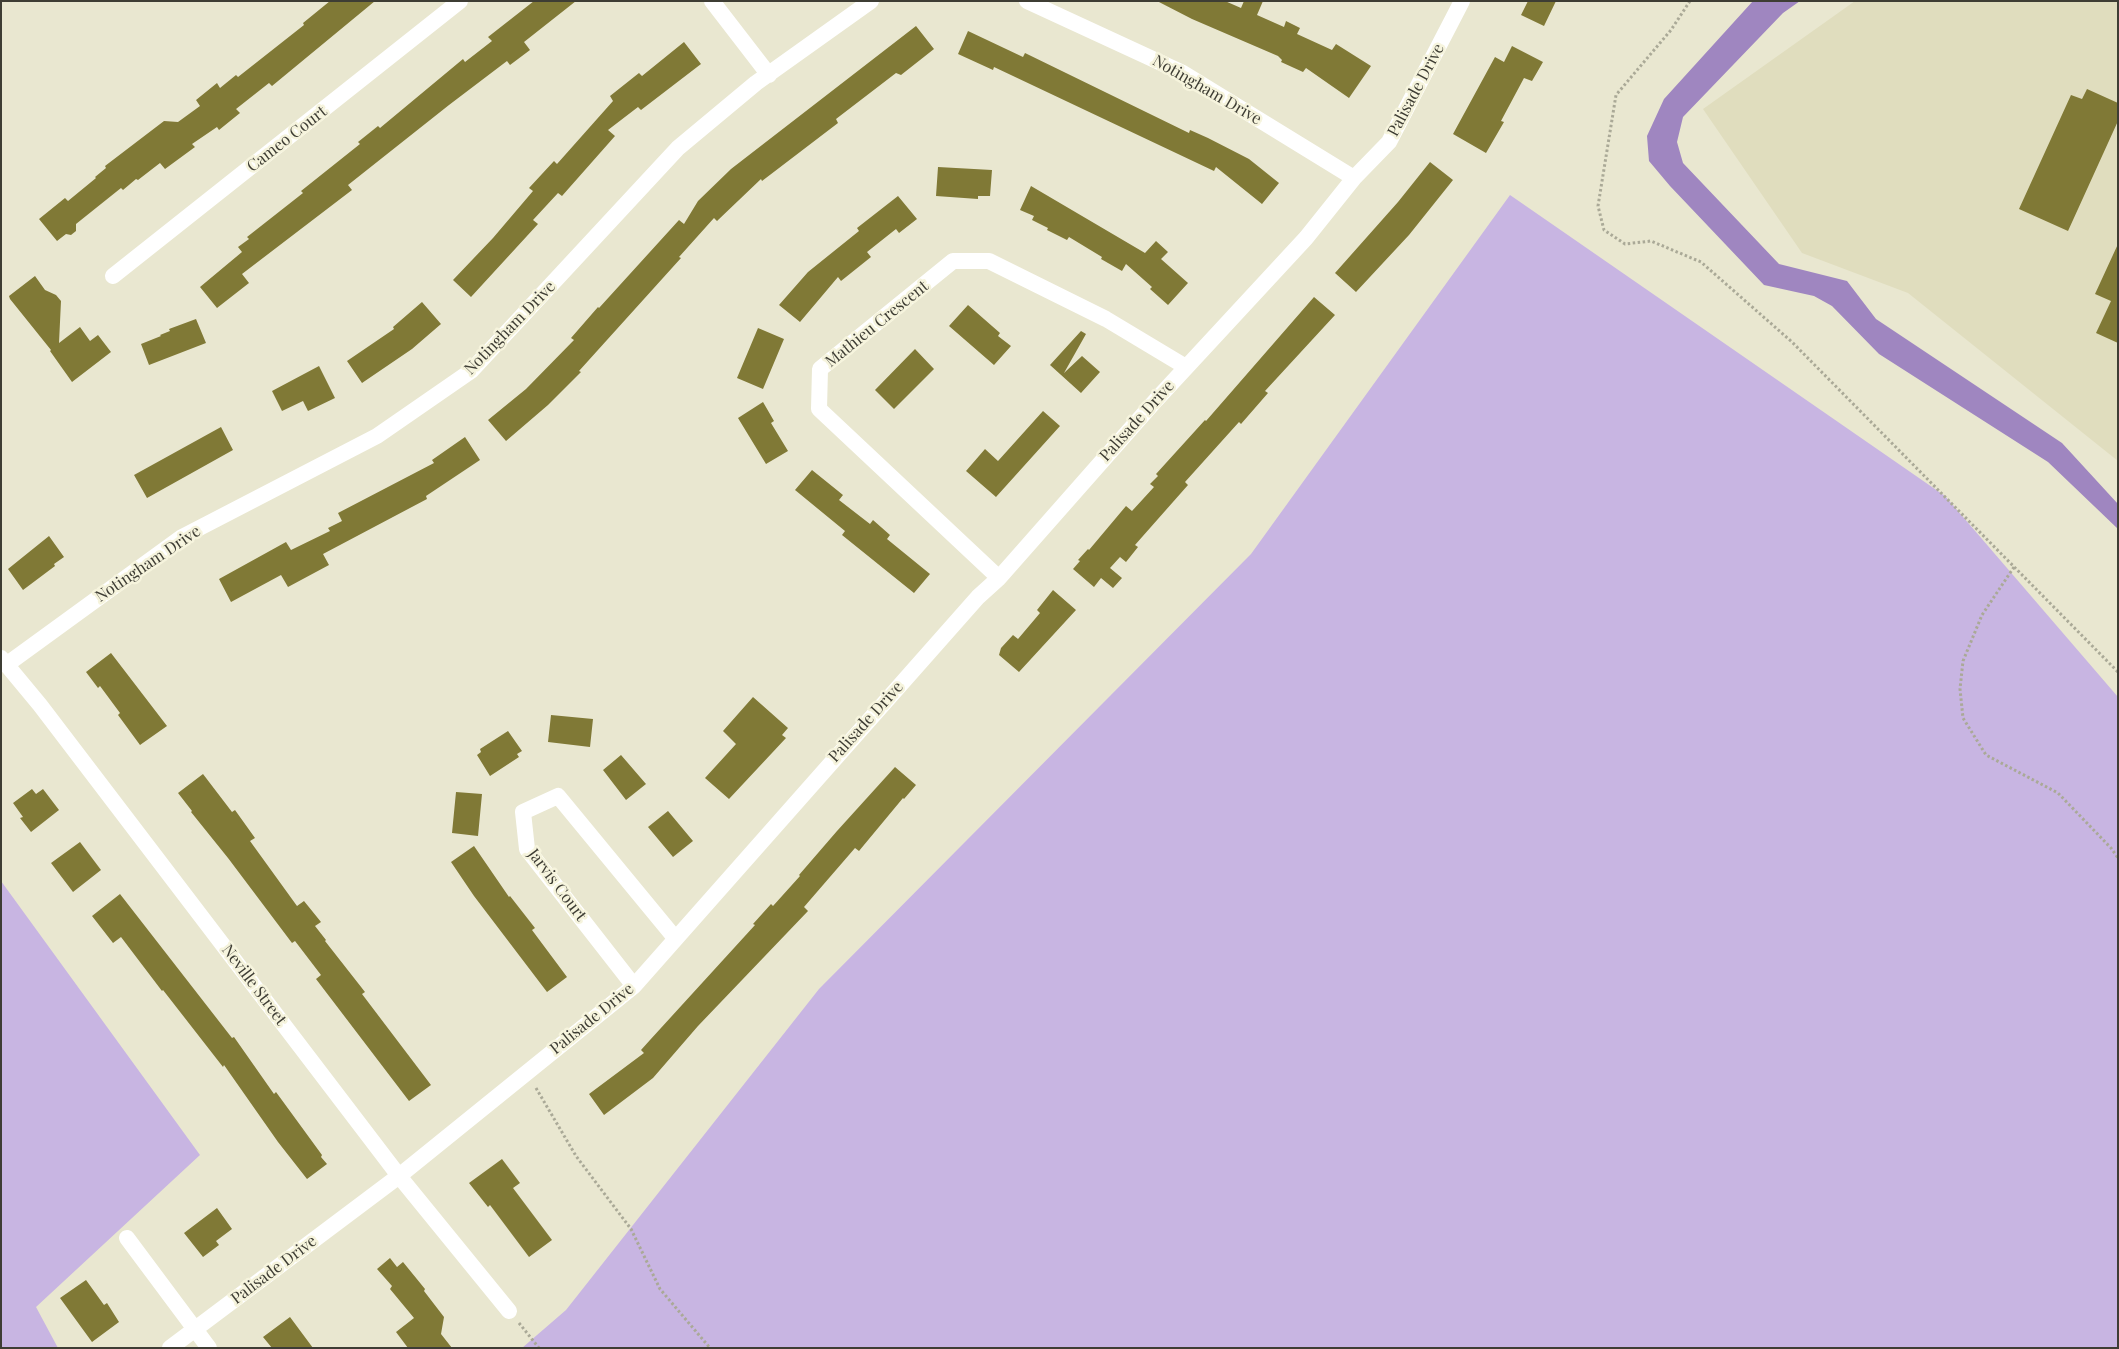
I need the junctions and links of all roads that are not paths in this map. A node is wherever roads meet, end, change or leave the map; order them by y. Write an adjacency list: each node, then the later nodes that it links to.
1 (460, 1): 8 (street, Cameo Court)
2 (712, 1): 6 (street)
3 (871, 1): 6 (street, Notingham Drive)
4 (1027, 1): 7 (street, Notingham Drive)
5 (1462, 1): 7 (street, Palisade Drive)
6 (769, 75): 11 (street, Notingham Drive)
7 (1354, 178): 9 (street, Palisade Drive)
8 (113, 276)
9 (1186, 367): 10 (street, Palisade Drive); 10 (street, Mathieu Crescent)
10 (999, 578): 12 (street, Palisade Drive)
11 (4, 661): 14 (street, Neville Street)
12 (675, 938): 13 (street, Palisade Drive); 13 (street, Jarvis Court)
13 (634, 986): 14 (street, Palisade Drive)
14 (399, 1176): 16 (street, Neville Street); 17 (street, Palisade Drive)
15 (127, 1238): 17 (street)
16 (509, 1311)
17 (195, 1329): 18 (street, Palisade Drive); 19 (street)
18 (170, 1348)
19 (209, 1348)

